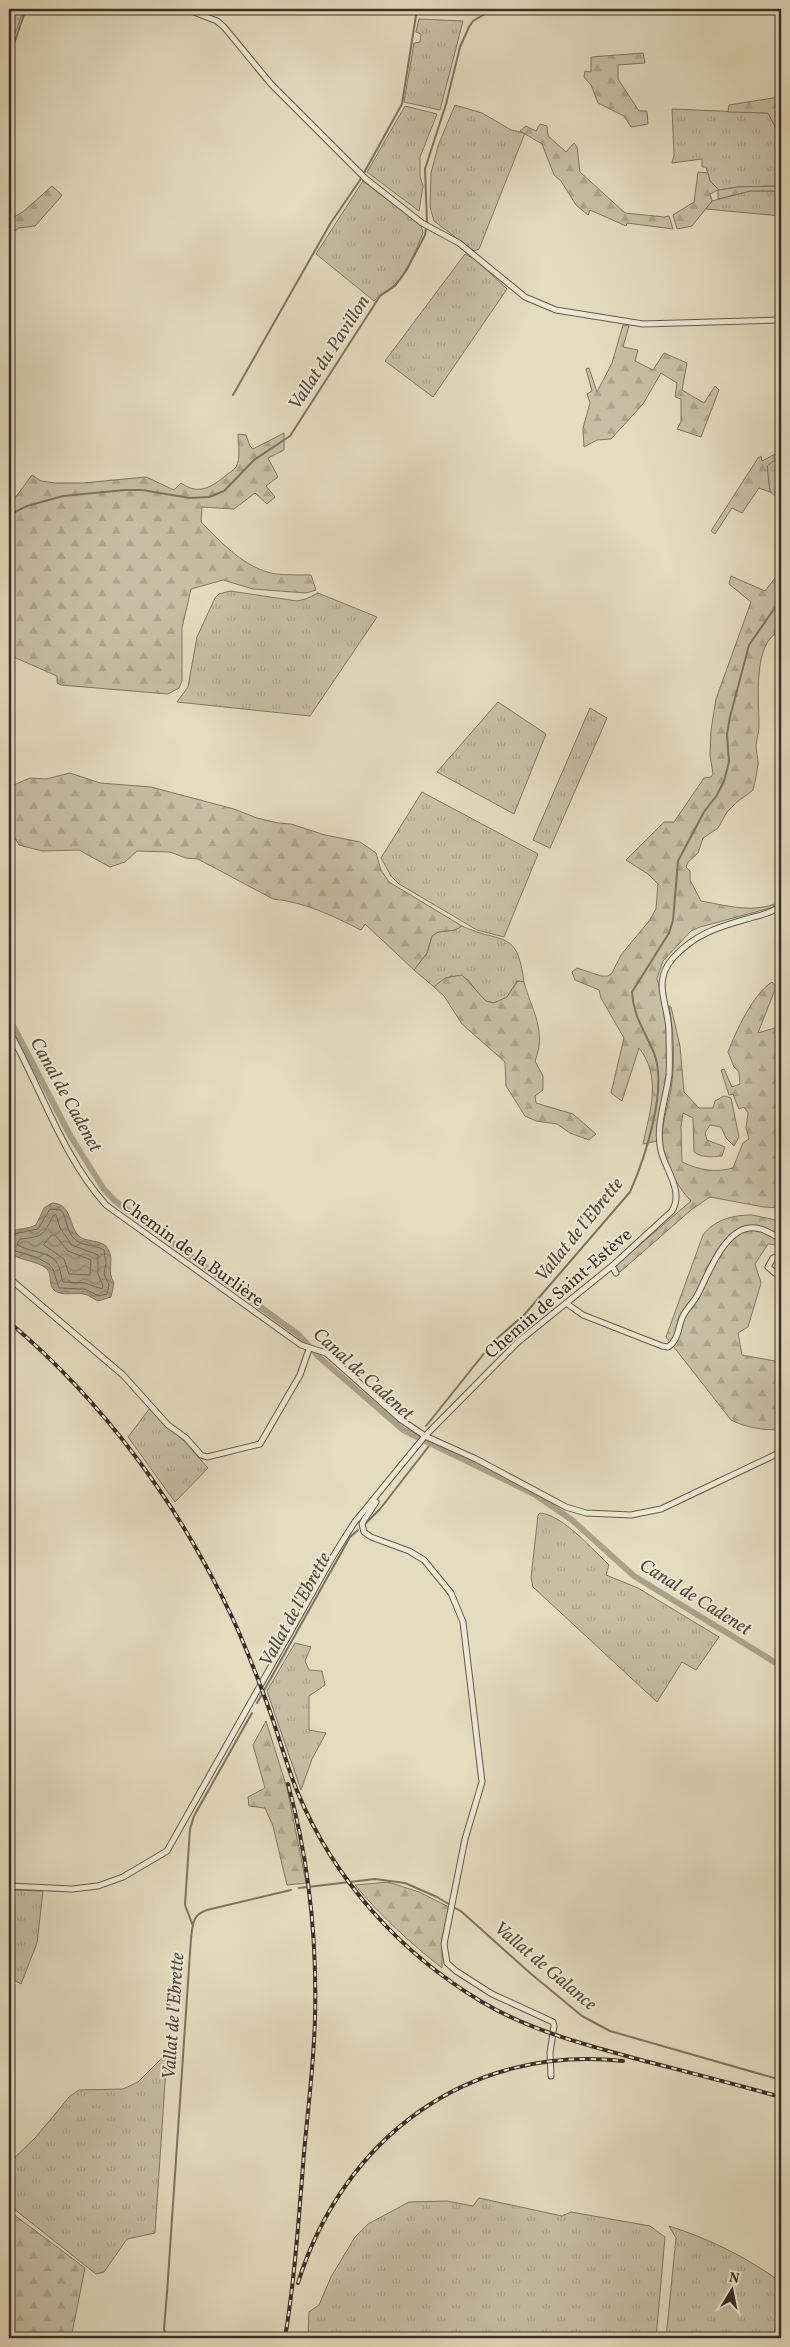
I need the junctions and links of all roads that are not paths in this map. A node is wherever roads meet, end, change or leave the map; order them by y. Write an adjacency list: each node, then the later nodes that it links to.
1 (186, 9): 2 (street)
2 (781, 320)
3 (781, 906): 7 (street, Chemin de Saint-Estève)
4 (9, 1031): 12 (street, Chemin de la Burlière)
5 (781, 1239): 11 (street)
6 (781, 1257): 9 (street)
7 (612, 1266): 8 (street); 11 (street, Chemin de Saint-Estève)
8 (616, 1273)
9 (781, 1274)
10 (9, 1278): 12 (street)
11 (566, 1303): 13 (street, Chemin de Saint-Estève)
12 (310, 1349): 13 (street, Chemin de la Burlière)
13 (424, 1437): 14 (street, Chemin de la Burlière); 15 (street, Chemin de Saint-Estève)
14 (781, 1452)
15 (382, 1490): 16 (street); 17 (street)
16 (9, 1886)
17 (551, 2076)

